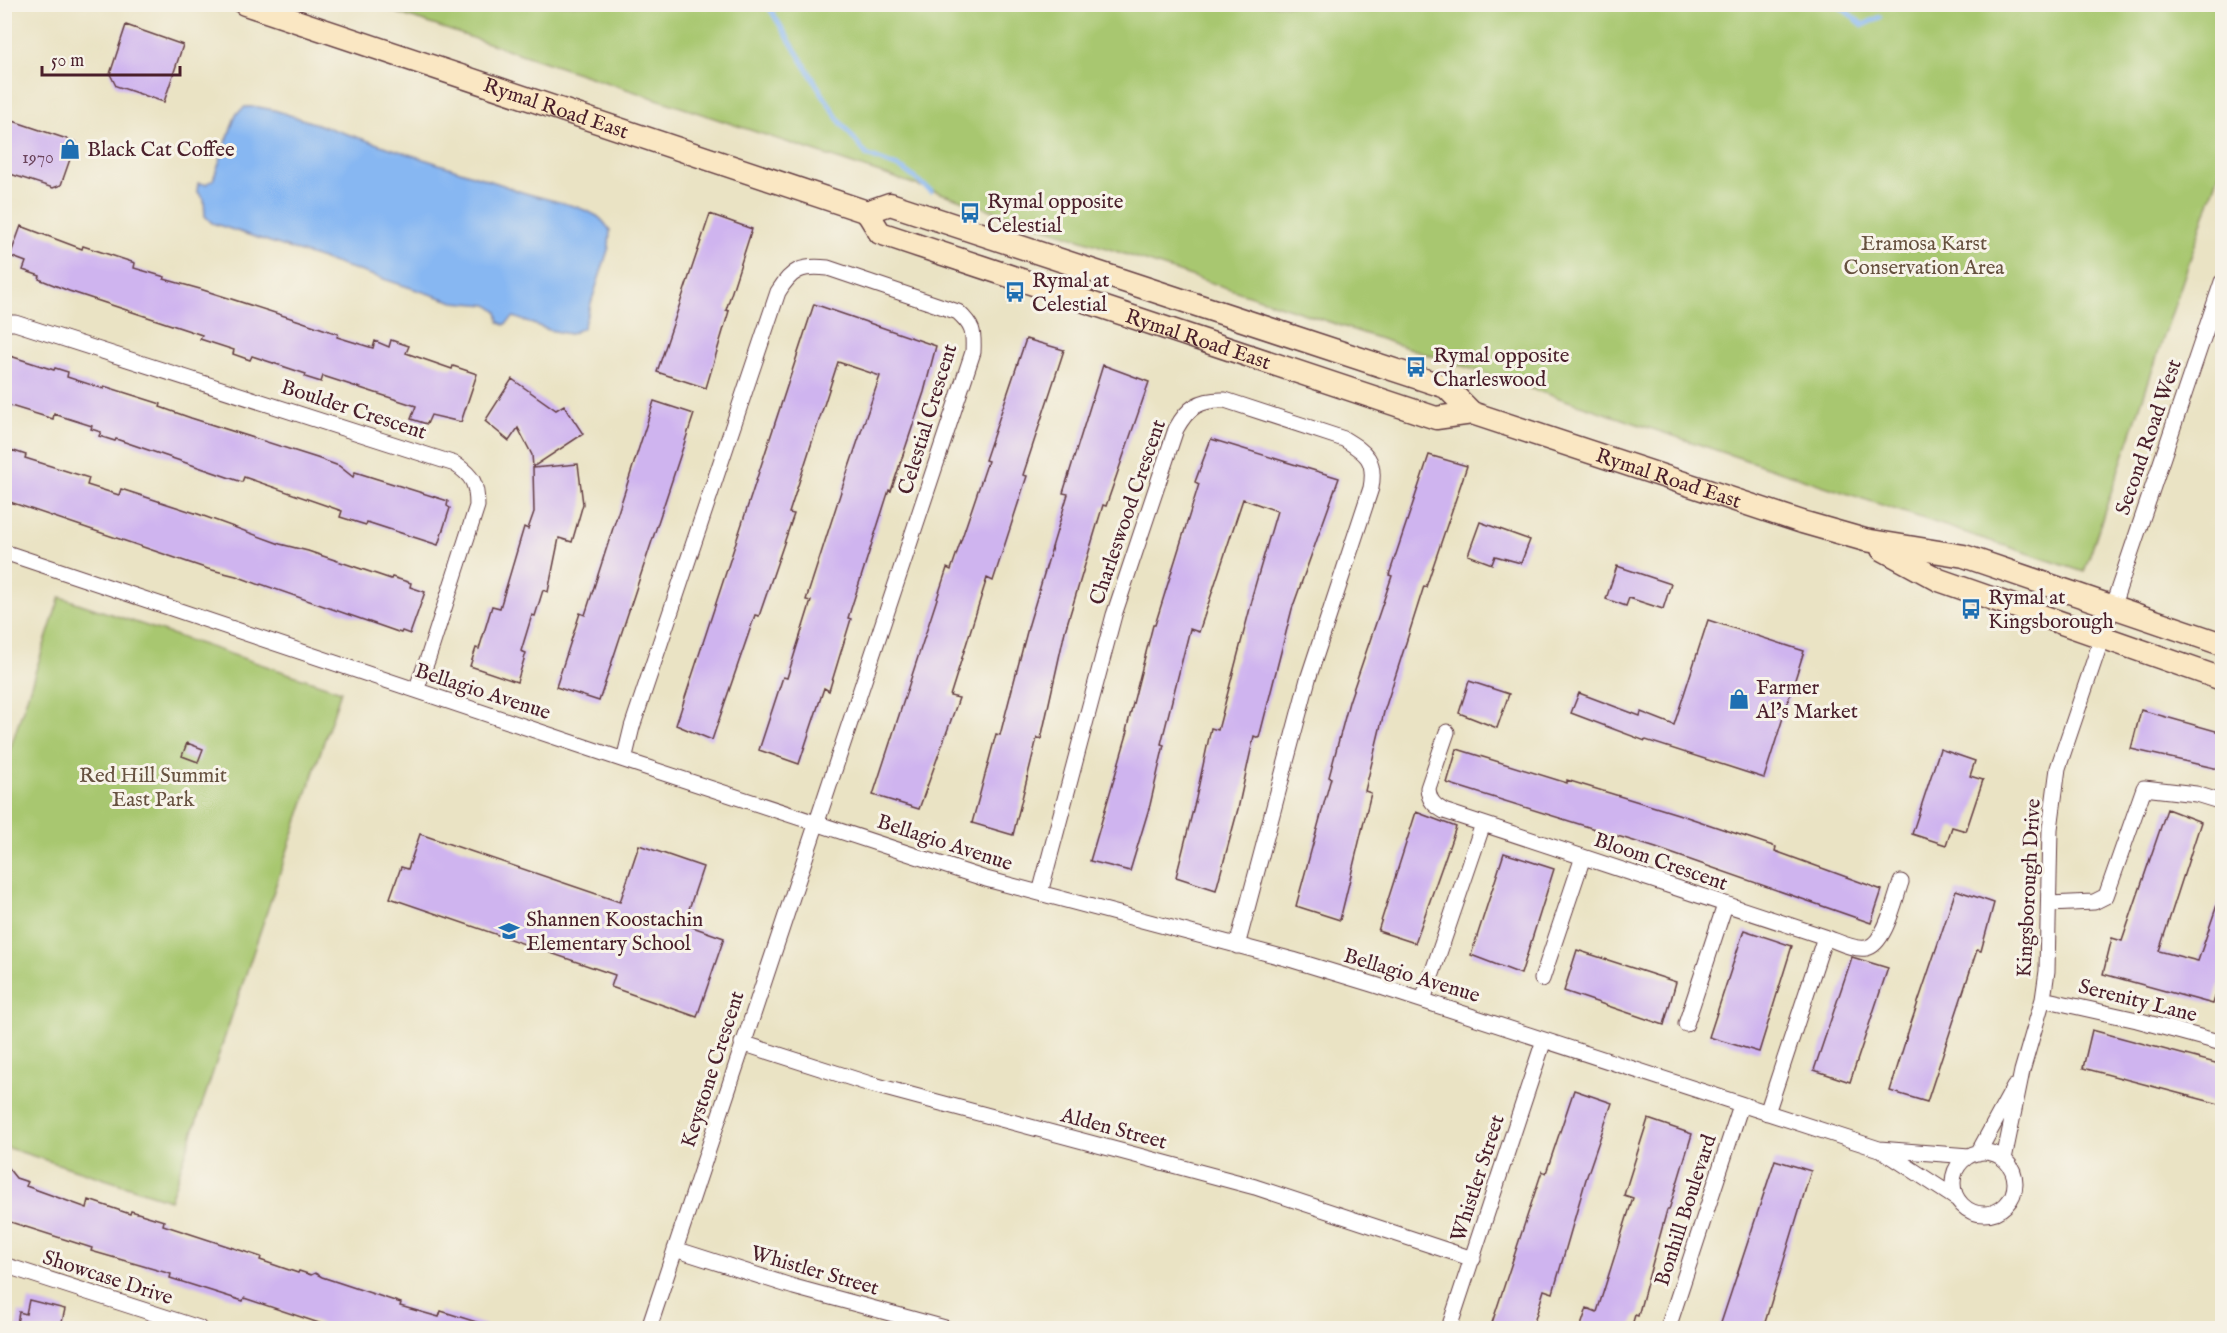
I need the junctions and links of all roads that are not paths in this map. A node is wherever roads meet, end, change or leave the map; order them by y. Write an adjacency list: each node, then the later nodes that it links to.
1 (245, 4): 2 (main road, Rymal Road East)
2 (867, 212): 5 (main road, Rymal Road East); 5 (main road, Rymal Road East)
3 (2223, 282): 8 (street, Second Road West)
4 (4, 323): 12 (street, Boulder Crescent)
5 (1472, 413): 6 (main road, Rymal Road East)
6 (1865, 540): 8 (main road, Rymal Road East); 9 (main road, Rymal Road East)
7 (4, 552): 12 (street, Bellagio Avenue)
8 (2112, 606): 9 (street, Kingsborough Drive); 10 (main road, Rymal Road East)
9 (2103, 635): 11 (main road, Rymal Road East); 21 (street, Kingsborough Drive)
10 (2223, 644)
11 (2223, 679)
12 (416, 690): 14 (street, Bellagio Avenue)
13 (1448, 732): 17 (street, Bloom Crescent)
14 (624, 760): 16 (street, Bellagio Avenue); 16 (street, Celestial Crescent)
15 (2223, 802): 21 (street)
16 (817, 823): 20 (street, Bellagio Avenue); 30 (street, Keystone Crescent)
17 (1483, 824): 18 (street, Bloom Crescent); 27 (street)
18 (1582, 857): 22 (street, Bloom Crescent); 25 (street)
19 (1900, 882): 23 (street, Bloom Crescent)
20 (1041, 893): 24 (street, Bellagio Avenue); 24 (street, Charleswood Crescent)
21 (2049, 904): 26 (street, Kingsborough Drive)
22 (1725, 905): 23 (street, Bloom Crescent); 28 (street)
23 (1825, 937): 34 (street)
24 (1237, 946): 27 (street, Bellagio Avenue)
25 (1542, 979)
26 (2043, 999): 31 (street, Serenity Lane); 32 (street, Kingsborough Drive)
27 (1423, 1000): 29 (street, Bellagio Avenue)
28 (1686, 1024)
29 (1544, 1040): 33 (street, Bellagio Avenue); 40 (street, Whistler Street)
30 (742, 1043): 39 (street, Keystone Crescent); 40 (street, Alden Street)
31 (2223, 1043)
32 (2022, 1071): 36 (street, Kingsborough Drive); 37 (street, Kingsborough Drive)
33 (1741, 1105): 34 (street, Bellagio Avenue); 47 (street, Bonhill Boulevard)
34 (1767, 1113): 35 (street, Bellagio Avenue)
35 (1879, 1149): 36 (street, Bellagio Avenue); 38 (street, Bellagio Avenue)
36 (1974, 1154): 37 (street); 38 (street)
37 (2004, 1159): 38 (street)
38 (1957, 1199)
39 (675, 1249): 42 (street, Whistler Street); 44 (street, Keystone Crescent)
40 (1473, 1259): 46 (street, Whistler Street)
41 (4, 1265): 43 (street, Showcase Drive)
42 (900, 1323): 45 (street, Whistler Street)
43 (198, 1328)
44 (649, 1329)
45 (945, 1329)
46 (1449, 1329)
47 (1668, 1329)

